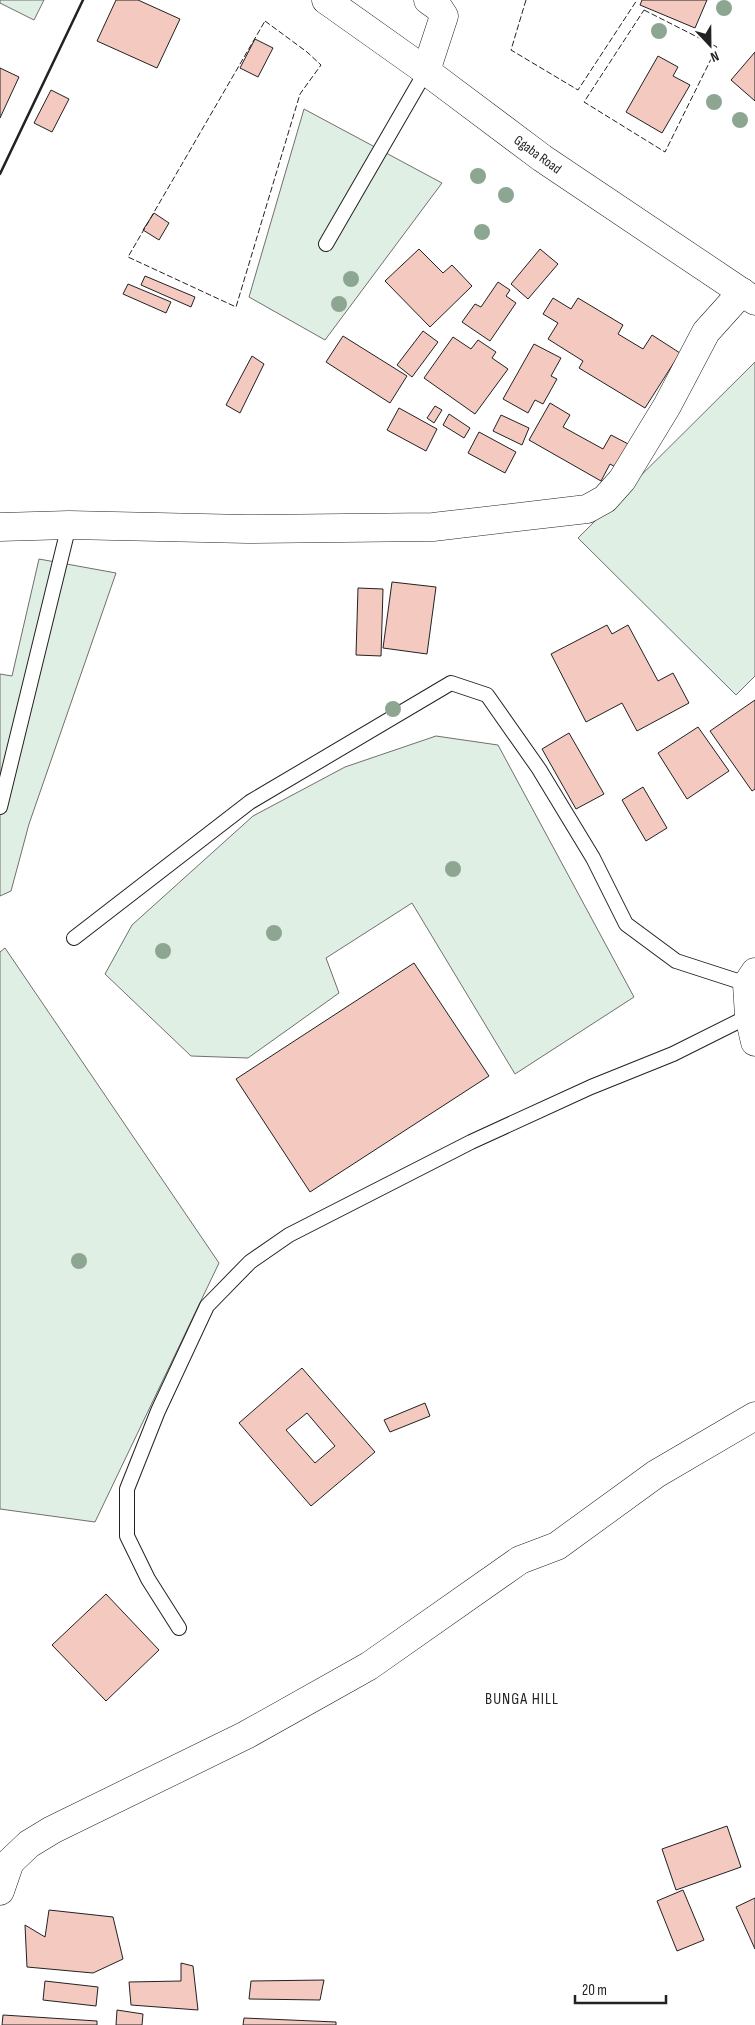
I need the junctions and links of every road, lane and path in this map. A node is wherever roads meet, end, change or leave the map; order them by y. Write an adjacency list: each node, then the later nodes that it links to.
1 (326, 0): 3 (street, Ggaba Road)
2 (428, 0): 3 (street)
3 (426, 71): 4 (lane); 5 (street, Ggaba Road)
4 (326, 244)
5 (748, 297): 6 (street)
6 (69, 525): 7 (street); 8 (lane)
7 (0, 527)
8 (0, 807)
9 (74, 938): 10 (lane)
10 (751, 978): 11 (street)
11 (749, 1016): 12 (street); 14 (lane)
12 (755, 1042)
13 (755, 1416): 15 (street)
14 (179, 1628)
15 (0, 1891)

